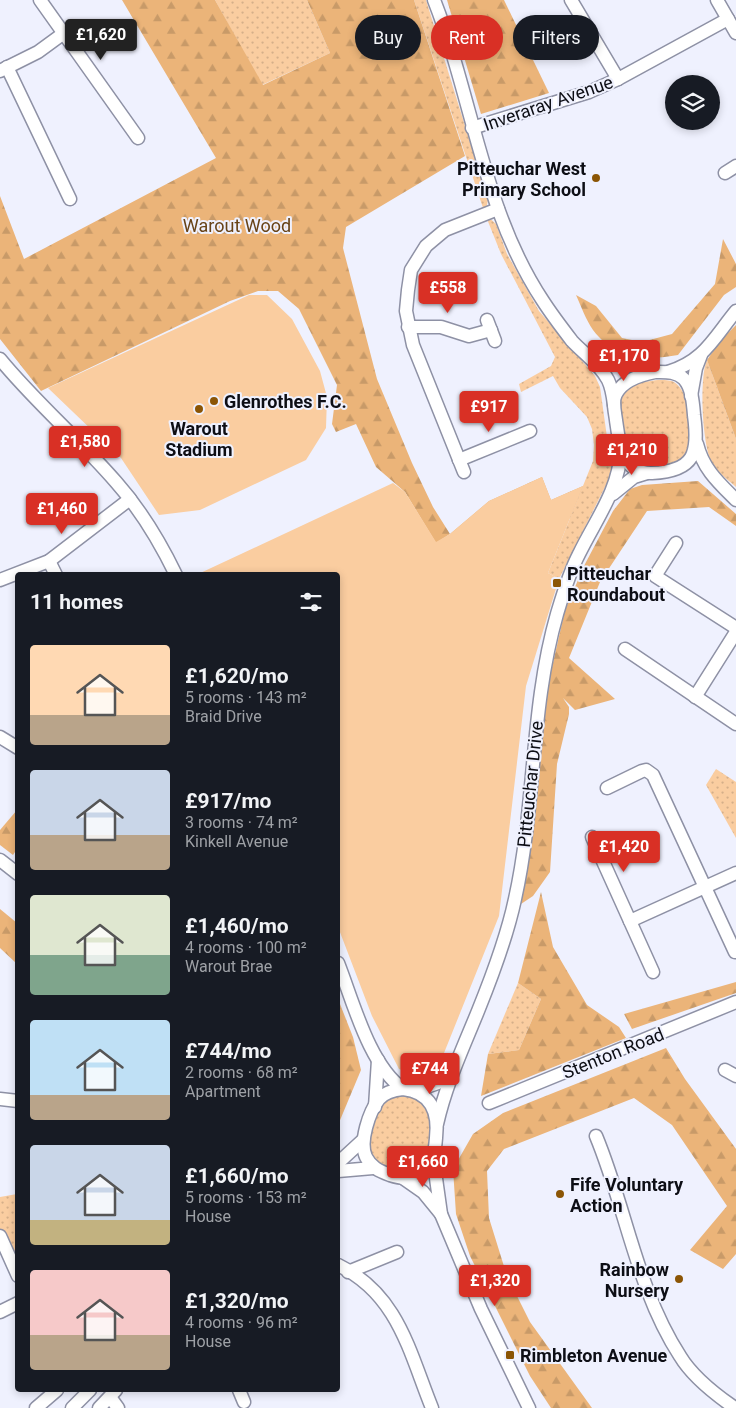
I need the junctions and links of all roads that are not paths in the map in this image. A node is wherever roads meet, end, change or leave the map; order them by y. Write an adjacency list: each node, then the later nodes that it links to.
1 (40, 0): 6 (street)
2 (434, 0): 10 (street)
3 (571, 0): 9 (street)
4 (717, 0): 5 (street)
5 (728, 18): 7 (street); 9 (street, Inveraray Avenue)
6 (64, 33): 8 (street); 11 (street)
7 (736, 33)
8 (3, 69): 12 (street)
9 (618, 79): 10 (street, Inveraray Avenue)
10 (472, 128): 13 (street)
11 (138, 138)
12 (70, 199)
13 (498, 209): 15 (street); 19 (street)
14 (736, 311): 17 (street)
15 (408, 326): 16 (street); 24 (street)
16 (491, 330)
17 (701, 355): 20 (street); 22 (street)
18 (0, 359): 31 (street)
19 (602, 370): 21 (street); 23 (street)
20 (668, 372): 21 (street); 22 (street)
21 (636, 378): 23 (street)
22 (692, 396): 25 (street)
23 (614, 405): 26 (street)
24 (530, 431)
25 (696, 439): 27 (street); 29 (street)
26 (621, 450): 28 (street); 30 (street, Pitteuchar Drive)
27 (675, 469): 28 (street); 29 (street)
28 (648, 473): 30 (street, Pitteuchar Drive)
29 (712, 476): 32 (street)
30 (612, 495): 58 (street, Pitteuchar Drive)
31 (130, 499): 34 (street); 37 (street)
32 (736, 500)
33 (676, 543): 40 (street)
34 (49, 561): 35 (street); 36 (street)
35 (21, 572)
36 (54, 572)
37 (174, 572)
38 (15, 574): 39 (street)
39 (0, 580)
40 (736, 630): 42 (street)
41 (624, 649): 42 (street)
42 (695, 697): 43 (street)
43 (736, 724)
44 (0, 737): 45 (street)
45 (15, 746)
46 (607, 788): 51 (street)
47 (592, 837): 52 (street)
48 (0, 860): 49 (street)
49 (15, 872)
50 (736, 873): 51 (street)
51 (704, 888): 52 (street); 53 (street)
52 (630, 920): 55 (street)
53 (735, 952)
54 (340, 968): 57 (street)
55 (653, 972)
56 (736, 1002): 62 (street, Stenton Road)
57 (378, 1060): 59 (street); 63 (street)
58 (450, 1074): 59 (street); 64 (street, Pitteuchar Drive)
59 (409, 1090): 63 (street); 64 (street)
60 (0, 1099): 61 (street)
61 (15, 1100)
62 (489, 1103)
63 (375, 1107): 66 (street)
64 (437, 1124): 67 (street)
65 (596, 1136): 90 (street)
66 (363, 1140): 68 (street); 69 (street)
67 (433, 1157): 71 (street); 72 (street)
68 (340, 1162)
69 (373, 1168): 70 (street); 71 (street)
70 (340, 1171)
71 (403, 1178): 72 (street)
72 (442, 1214): 89 (street)
73 (0, 1236): 76 (street)
74 (397, 1252): 75 (street)
75 (343, 1268): 88 (street)
76 (15, 1269)
77 (15, 1304): 78 (street)
78 (0, 1312)
79 (55, 1392): 84 (street)
80 (88, 1392): 85 (street)
81 (240, 1392): 83 (street)
82 (113, 1394): 86 (street); 87 (street)
83 (244, 1402)
84 (36, 1408)
85 (72, 1408)
86 (99, 1408)
87 (118, 1408)
88 (432, 1408)
89 (529, 1408)
90 (735, 1408)

